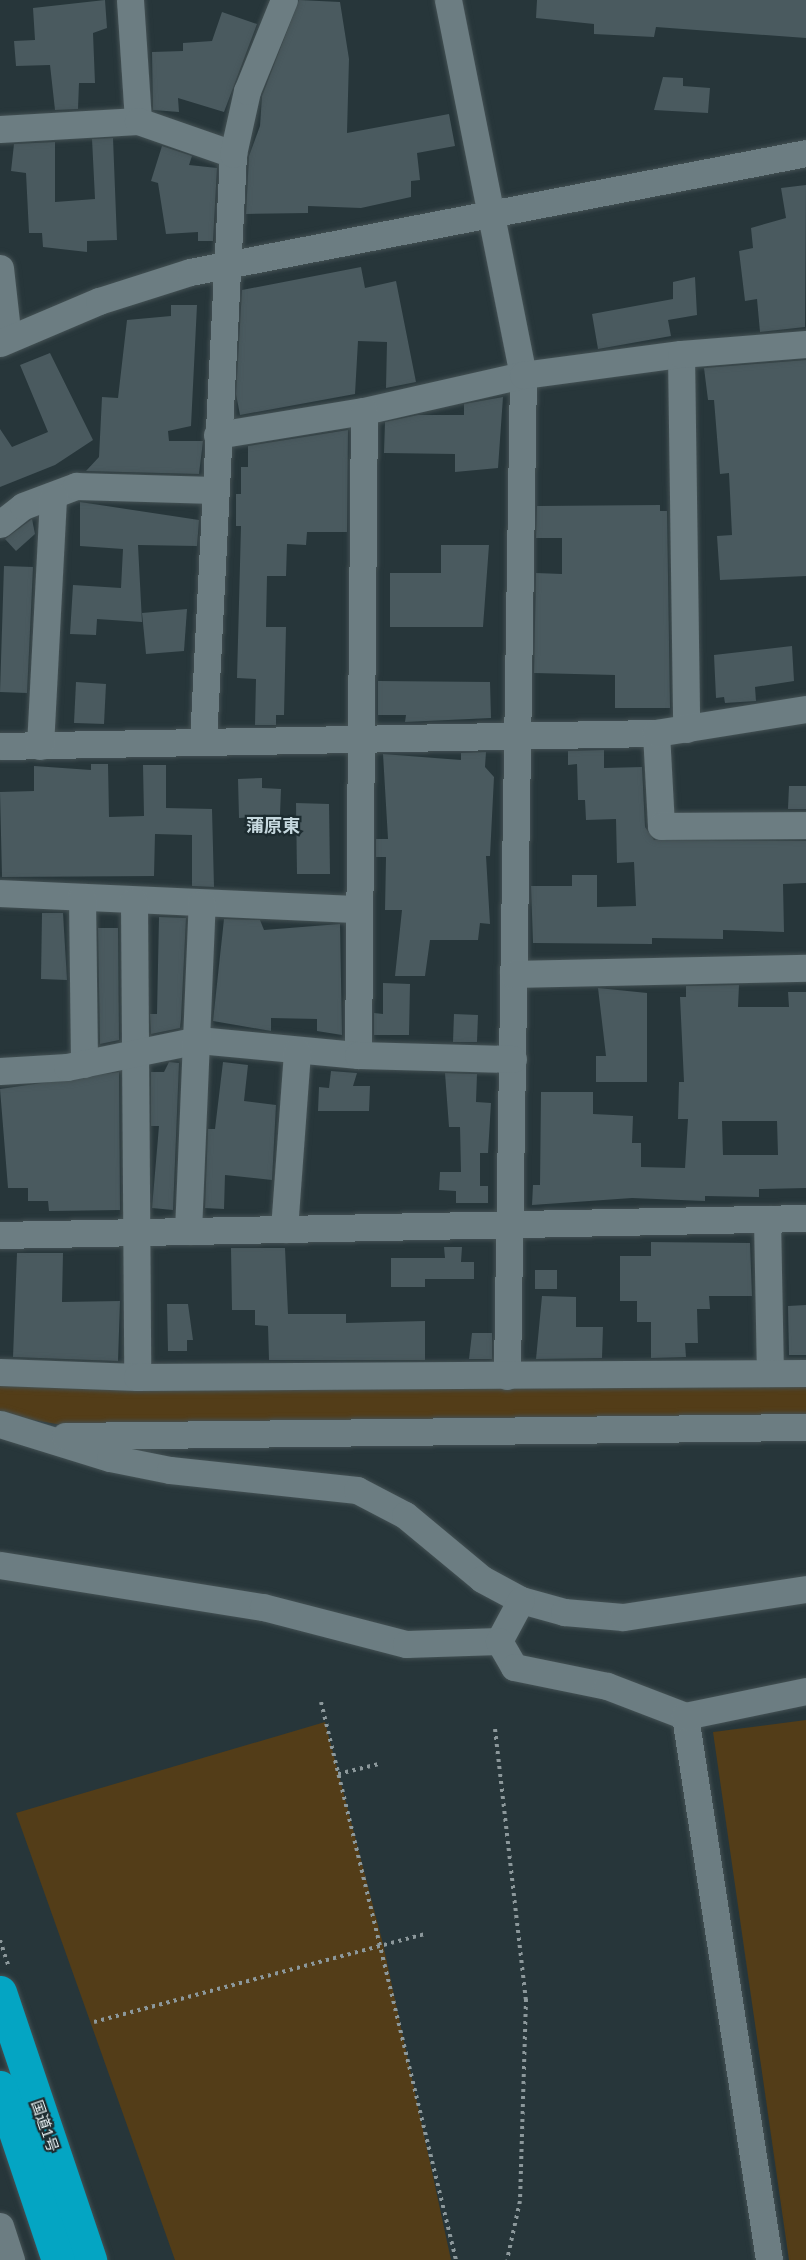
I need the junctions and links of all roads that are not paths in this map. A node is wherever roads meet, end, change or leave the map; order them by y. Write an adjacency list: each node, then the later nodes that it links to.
1 (129, 0): 4 (street)
2 (284, 0): 7 (street)
3 (448, 0): 8 (street)
4 (138, 122): 5 (street); 7 (street)
5 (0, 129)
6 (806, 153): 8 (street)
7 (233, 154): 9 (street)
8 (489, 215): 9 (street); 14 (street)
9 (227, 266): 11 (street); 16 (street)
10 (0, 268): 11 (street)
11 (4, 341)
12 (806, 344): 13 (street)
13 (681, 354): 14 (street); 21 (street)
14 (523, 375): 15 (street); 24 (street)
15 (364, 411): 16 (street); 23 (street)
16 (217, 435): 17 (street)
17 (214, 490): 18 (street); 25 (street)
18 (53, 495): 19 (street); 27 (street)
19 (0, 524)
20 (806, 709): 21 (street)
21 (686, 729): 22 (street)
22 (656, 733): 24 (street); 28 (street)
23 (362, 738): 24 (street); 25 (street); 33 (street)
24 (515, 739): 35 (street)
25 (203, 741): 27 (street)
26 (0, 746): 27 (street)
27 (40, 746)
28 (806, 825)
29 (0, 892): 30 (street)
30 (82, 897): 31 (street); 41 (street)
31 (134, 901): 32 (street); 38 (street)
32 (202, 903): 33 (street); 36 (street)
33 (358, 909): 39 (street)
34 (806, 968): 35 (street)
35 (513, 974): 40 (street)
36 (198, 1040): 37 (street); 38 (street); 47 (street)
37 (297, 1051): 39 (street); 46 (street)
38 (136, 1055): 41 (street); 48 (street)
39 (358, 1055): 40 (street)
40 (513, 1059): 45 (street)
41 (84, 1064): 42 (street)
42 (0, 1071)
43 (806, 1218): 44 (street)
44 (767, 1219): 45 (street); 51 (street)
45 (510, 1226): 46 (street); 53 (street)
46 (284, 1228): 47 (street)
47 (188, 1231): 48 (street)
48 (137, 1232): 49 (street); 54 (street)
49 (0, 1234)
50 (0, 1372): 54 (street)
51 (770, 1373): 52 (street); 53 (street)
52 (806, 1373)
53 (507, 1376): 54 (street)
54 (137, 1377)
55 (0, 1424): 57 (street)
56 (806, 1427): 57 (street)
57 (40, 1436): 60 (street)
58 (0, 1564): 61 (street)
59 (806, 1589): 60 (street)
60 (521, 1600): 61 (street)
61 (499, 1641): 63 (street)
62 (806, 1691): 63 (street)
63 (685, 1716): 70 (street)
64 (0, 1992): 69 (highway, 国道1号)
65 (0, 2087): 68 (highway, 国道1号)
66 (0, 2226): 67 (street)
67 (11, 2260)
68 (58, 2260)
69 (90, 2260)
70 (769, 2260)

